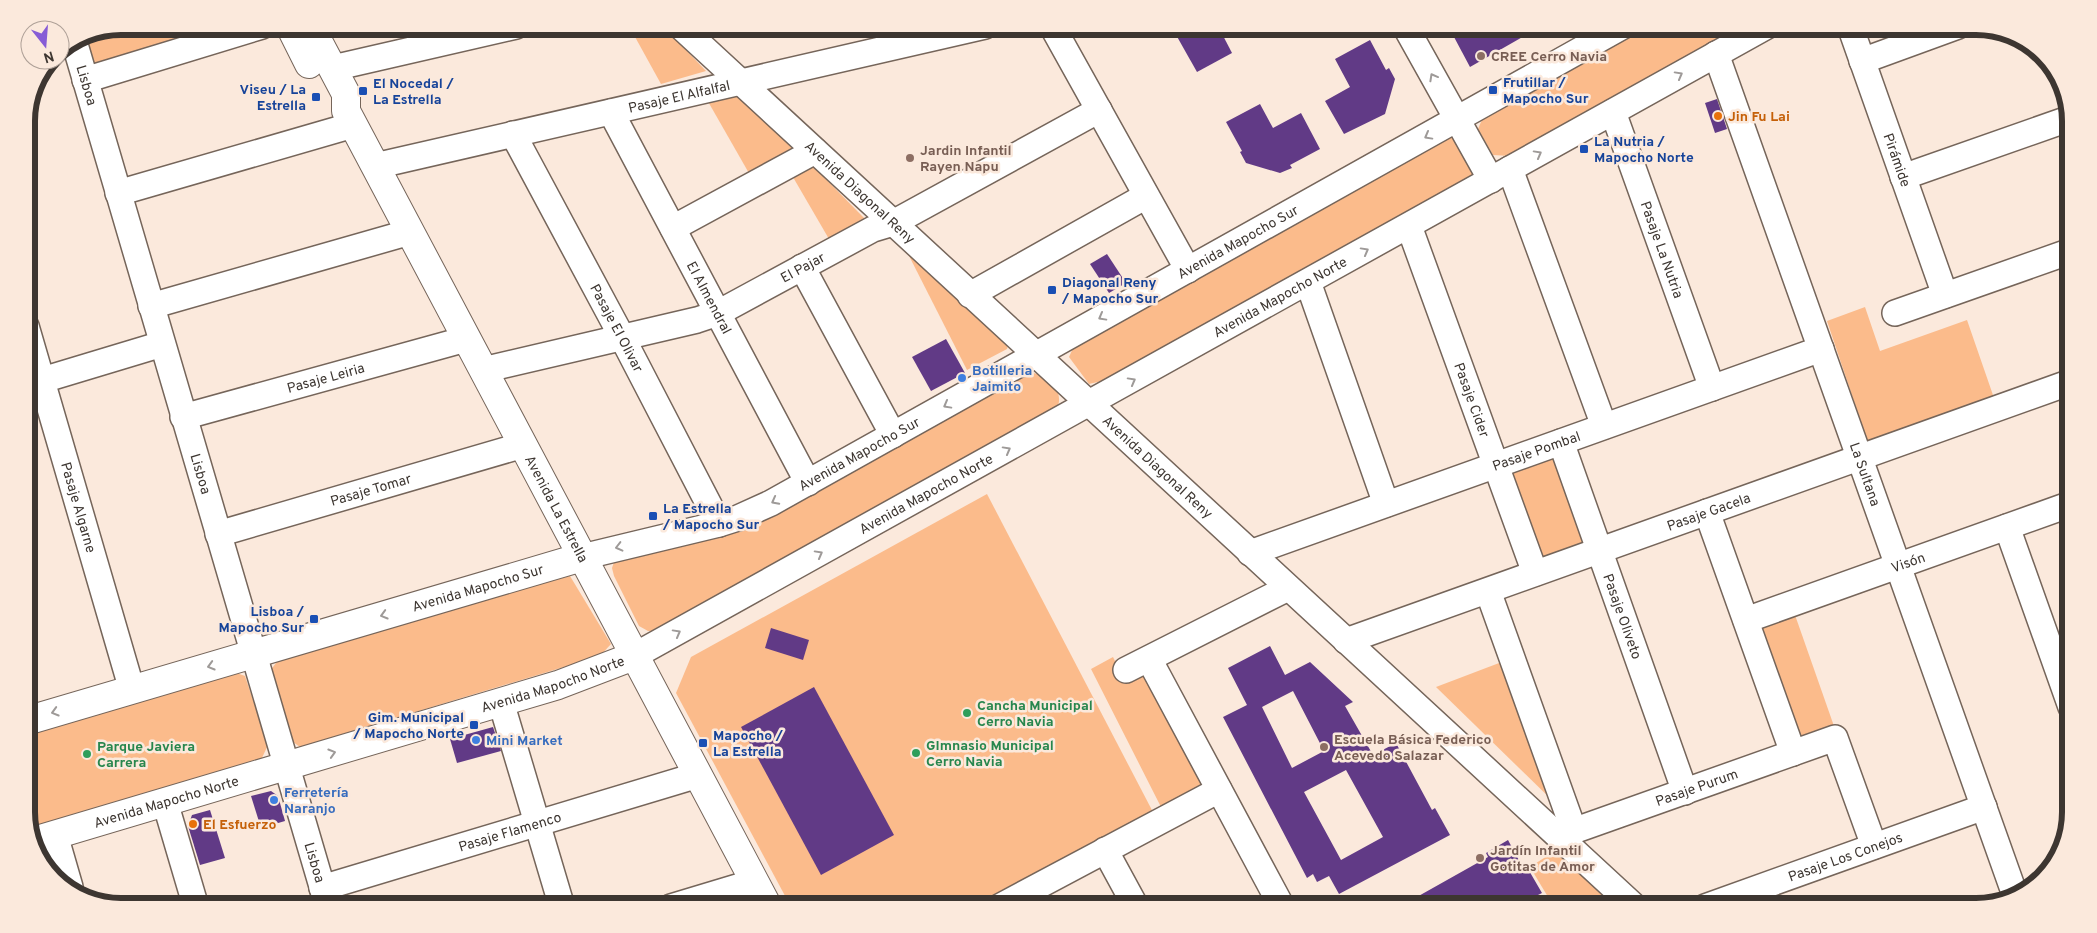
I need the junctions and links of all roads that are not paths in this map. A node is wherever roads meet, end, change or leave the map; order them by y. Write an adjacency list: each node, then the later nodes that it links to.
1 (232, 35): 17 (street)
2 (295, 35): 22 (main road, Avenida La Estrella)
3 (315, 35): 16 (main road, Avenida La Estrella)
4 (477, 35): 16 (street)
5 (690, 35): 18 (street, Avenida Diagonal Reny)
6 (946, 35): 18 (street, Pasaje El Alfalfal)
7 (1057, 35): 19 (street)
8 (1410, 35): 23 (street, one-way to 8)
9 (1607, 35): 23 (street, Avenida Mapocho Sur)
10 (1751, 35): 14 (street, Avenida Mapocho Norte)
11 (1853, 35): 15 (street, Pirámide)
12 (1933, 35): 15 (street)
13 (76, 48): 17 (street, Lisboa)
14 (1716, 54): 21 (street, Avenida Mapocho Norte, one-way to 14); 48 (street, La Sultana)
15 (1862, 61): 29 (street, Pirámide)
16 (333, 68): 22 (main road, Avenida La Estrella)
17 (85, 80): 30 (street, Lisboa)
18 (741, 82): 20 (street, Pasaje El Alfalfal); 26 (street, Avenida Diagonal Reny)
19 (1099, 110): 31 (street); 32 (street, El Pajar)
20 (611, 112): 25 (street, Pasaje El Alfalfal); 34 (street, El Almendral)
21 (1613, 112): 28 (street, Avenida Mapocho Norte, one-way to 21); 54 (street, Pasaje La Nutria)
22 (349, 118): 27 (main road, Avenida La Estrella); 30 (street)
23 (1457, 119): 28 (street); 38 (street, Avenida Mapocho Sur, one-way to 38)
24 (2062, 121): 29 (street)
25 (513, 134): 27 (street, Pasaje El Alfalfal); 45 (street, Pasaje El Olivar)
26 (815, 151): 32 (street, Avenida Diagonal Reny); 34 (street)
27 (375, 166): 35 (main road, Avenida La Estrella)
28 (1501, 175): 33 (street, Avenida Mapocho Norte); 57 (street)
29 (1904, 177): 41 (street, Pirámide)
30 (118, 193): 42 (street, Lisboa)
31 (1146, 196): 38 (street); 40 (street)
32 (893, 224): 37 (street, El Pajar); 40 (street, Avenida Diagonal Reny)
33 (1409, 226): 39 (street, Avenida Mapocho Norte, one-way to 33); 62 (street, Pasaje Cider)
34 (673, 228): 43 (street, El Almendral)
35 (410, 232): 42 (street); 46 (main road, Avenida La Estrella)
36 (2062, 254): 41 (street)
37 (802, 267): 43 (street, El Pajar); 58 (street)
38 (1188, 270): 49 (street, Avenida Mapocho Sur, one-way to 49)
39 (1308, 282): 55 (street, Avenida Mapocho Norte, one-way to 39); 64 (street)
40 (970, 295): 49 (street, Avenida Diagonal Reny)
41 (1945, 295): 44 (street)
42 (151, 306): 47 (street, Lisboa)
43 (718, 313): 45 (street, El Pajar); 63 (street, El Almendral)
44 (1895, 314)
45 (622, 337): 50 (street, El Pajar); 67 (street, Pasaje El Olivar)
46 (466, 338): 50 (main road, Avenida La Estrella); 56 (street, Pasaje Leiria)
47 (162, 344): 51 (street); 56 (street, Lisboa)
48 (1821, 348): 54 (street, Pasaje Pombal); 61 (street, La Sultana)
49 (1035, 355): 55 (street, Avenida Diagonal Reny); 58 (street, Avenida Mapocho Sur, one-way to 58)
50 (483, 370): 60 (main road, Avenida La Estrella)
51 (35, 382)
52 (35, 385): 84 (street, Pasaje Algarne)
53 (2062, 385): 61 (street, Pasaje Gacela)
54 (1712, 388): 57 (street, Pasaje Pombal)
55 (1089, 404): 71 (street, Avenida Diagonal Reny); 80 (street, Avenida Mapocho Norte, one-way to 55)
56 (184, 417): 69 (street, Lisboa)
57 (1604, 426): 59 (street, Pasaje Pombal)
58 (893, 435): 63 (street, Avenida Mapocho Sur)
59 (1561, 442): 62 (street, Pasaje Pombal); 70 (street, Pasaje Oliveto)
60 (523, 445): 69 (street, Pasaje Tomar); 72 (main road, Avenida La Estrella)
61 (1860, 457): 66 (street, Pasaje Gacela); 73 (street, La Sultana)
62 (1496, 465): 64 (street, Pasaje Pombal); 74 (street, Pasaje Cider)
63 (808, 483): 67 (street, Avenida Mapocho Sur, one-way to 67)
64 (1386, 504): 71 (street, Pasaje Pombal)
65 (2062, 507): 68 (street, Visón)
66 (1707, 512): 70 (street, Pasaje Gacela); 77 (street)
67 (718, 524): 72 (street, Avenida Mapocho Sur, one-way to 72)
68 (2007, 527): 73 (street, Visón); 83 (street)
69 (218, 534): 79 (street, Lisboa)
70 (1600, 550): 74 (street, Pasaje Gacela); 91 (street, Pasaje Oliveto)
71 (1250, 553): 75 (street, Avenida Diagonal Reny)
72 (582, 557): 79 (main road, Avenida Mapocho Sur, one-way to 79); 80 (main road, Avenida La Estrella)
73 (1898, 566): 77 (street, Visón); 93 (street, La Sultana)
74 (1535, 574): 76 (street, Pasaje Gacela)
75 (1288, 588): 78 (street, Avenida Diagonal Reny); 81 (street)
76 (1488, 591): 78 (street, Pasaje Gacela); 95 (street)
77 (1746, 620): 87 (street)
78 (1346, 641): 95 (street, Avenida Diagonal Reny)
79 (253, 654): 84 (main road, Avenida Mapocho Sur, one-way to 84); 88 (street, Lisboa)
80 (634, 656): 85 (main road, Avenida Mapocho Norte); 89 (main road, Avenida La Estrella)
81 (1149, 659): 82 (street); 90 (street)
82 (1126, 670)
83 (2062, 682)
84 (132, 690): 86 (main road, Avenida Mapocho Sur, one-way to 86)
85 (501, 702): 88 (main road, Avenida Mapocho Norte, one-way to 85); 94 (street)
86 (35, 718)
87 (1793, 753): 91 (street, Pasaje Purum); 97 (street, Pasaje Purum)
88 (286, 767): 92 (main road, Avenida Mapocho Norte); 102 (street, Lisboa)
89 (698, 775): 94 (street, Pasaje Flamenco); 100 (main road, Avenida La Estrella)
90 (1219, 790): 98 (street); 109 (street)
91 (1685, 792): 95 (street, Pasaje Purum)
92 (165, 802): 96 (main road, Avenida Mapocho Norte); 103 (street)
93 (1984, 807): 97 (street, Pasaje Los Conejos); 101 (street, La Sultana)
94 (537, 824): 102 (street, Pasaje Flamenco); 104 (street)
95 (1566, 834): 110 (street, Avenida Diagonal Reny)
96 (44, 838): 99 (street)
97 (1874, 846): 111 (street, Pasaje Los Conejos)
98 (1105, 850): 107 (street); 108 (street)
99 (64, 876)
100 (754, 882): 105 (street); 106 (main road, Avenida La Estrella)
101 (2013, 889)
102 (325, 897)
103 (193, 898)
104 (559, 898)
105 (701, 898)
106 (763, 898)
107 (1016, 898)
108 (1131, 898)
109 (1277, 898)
110 (1626, 898)
111 (1730, 898)

